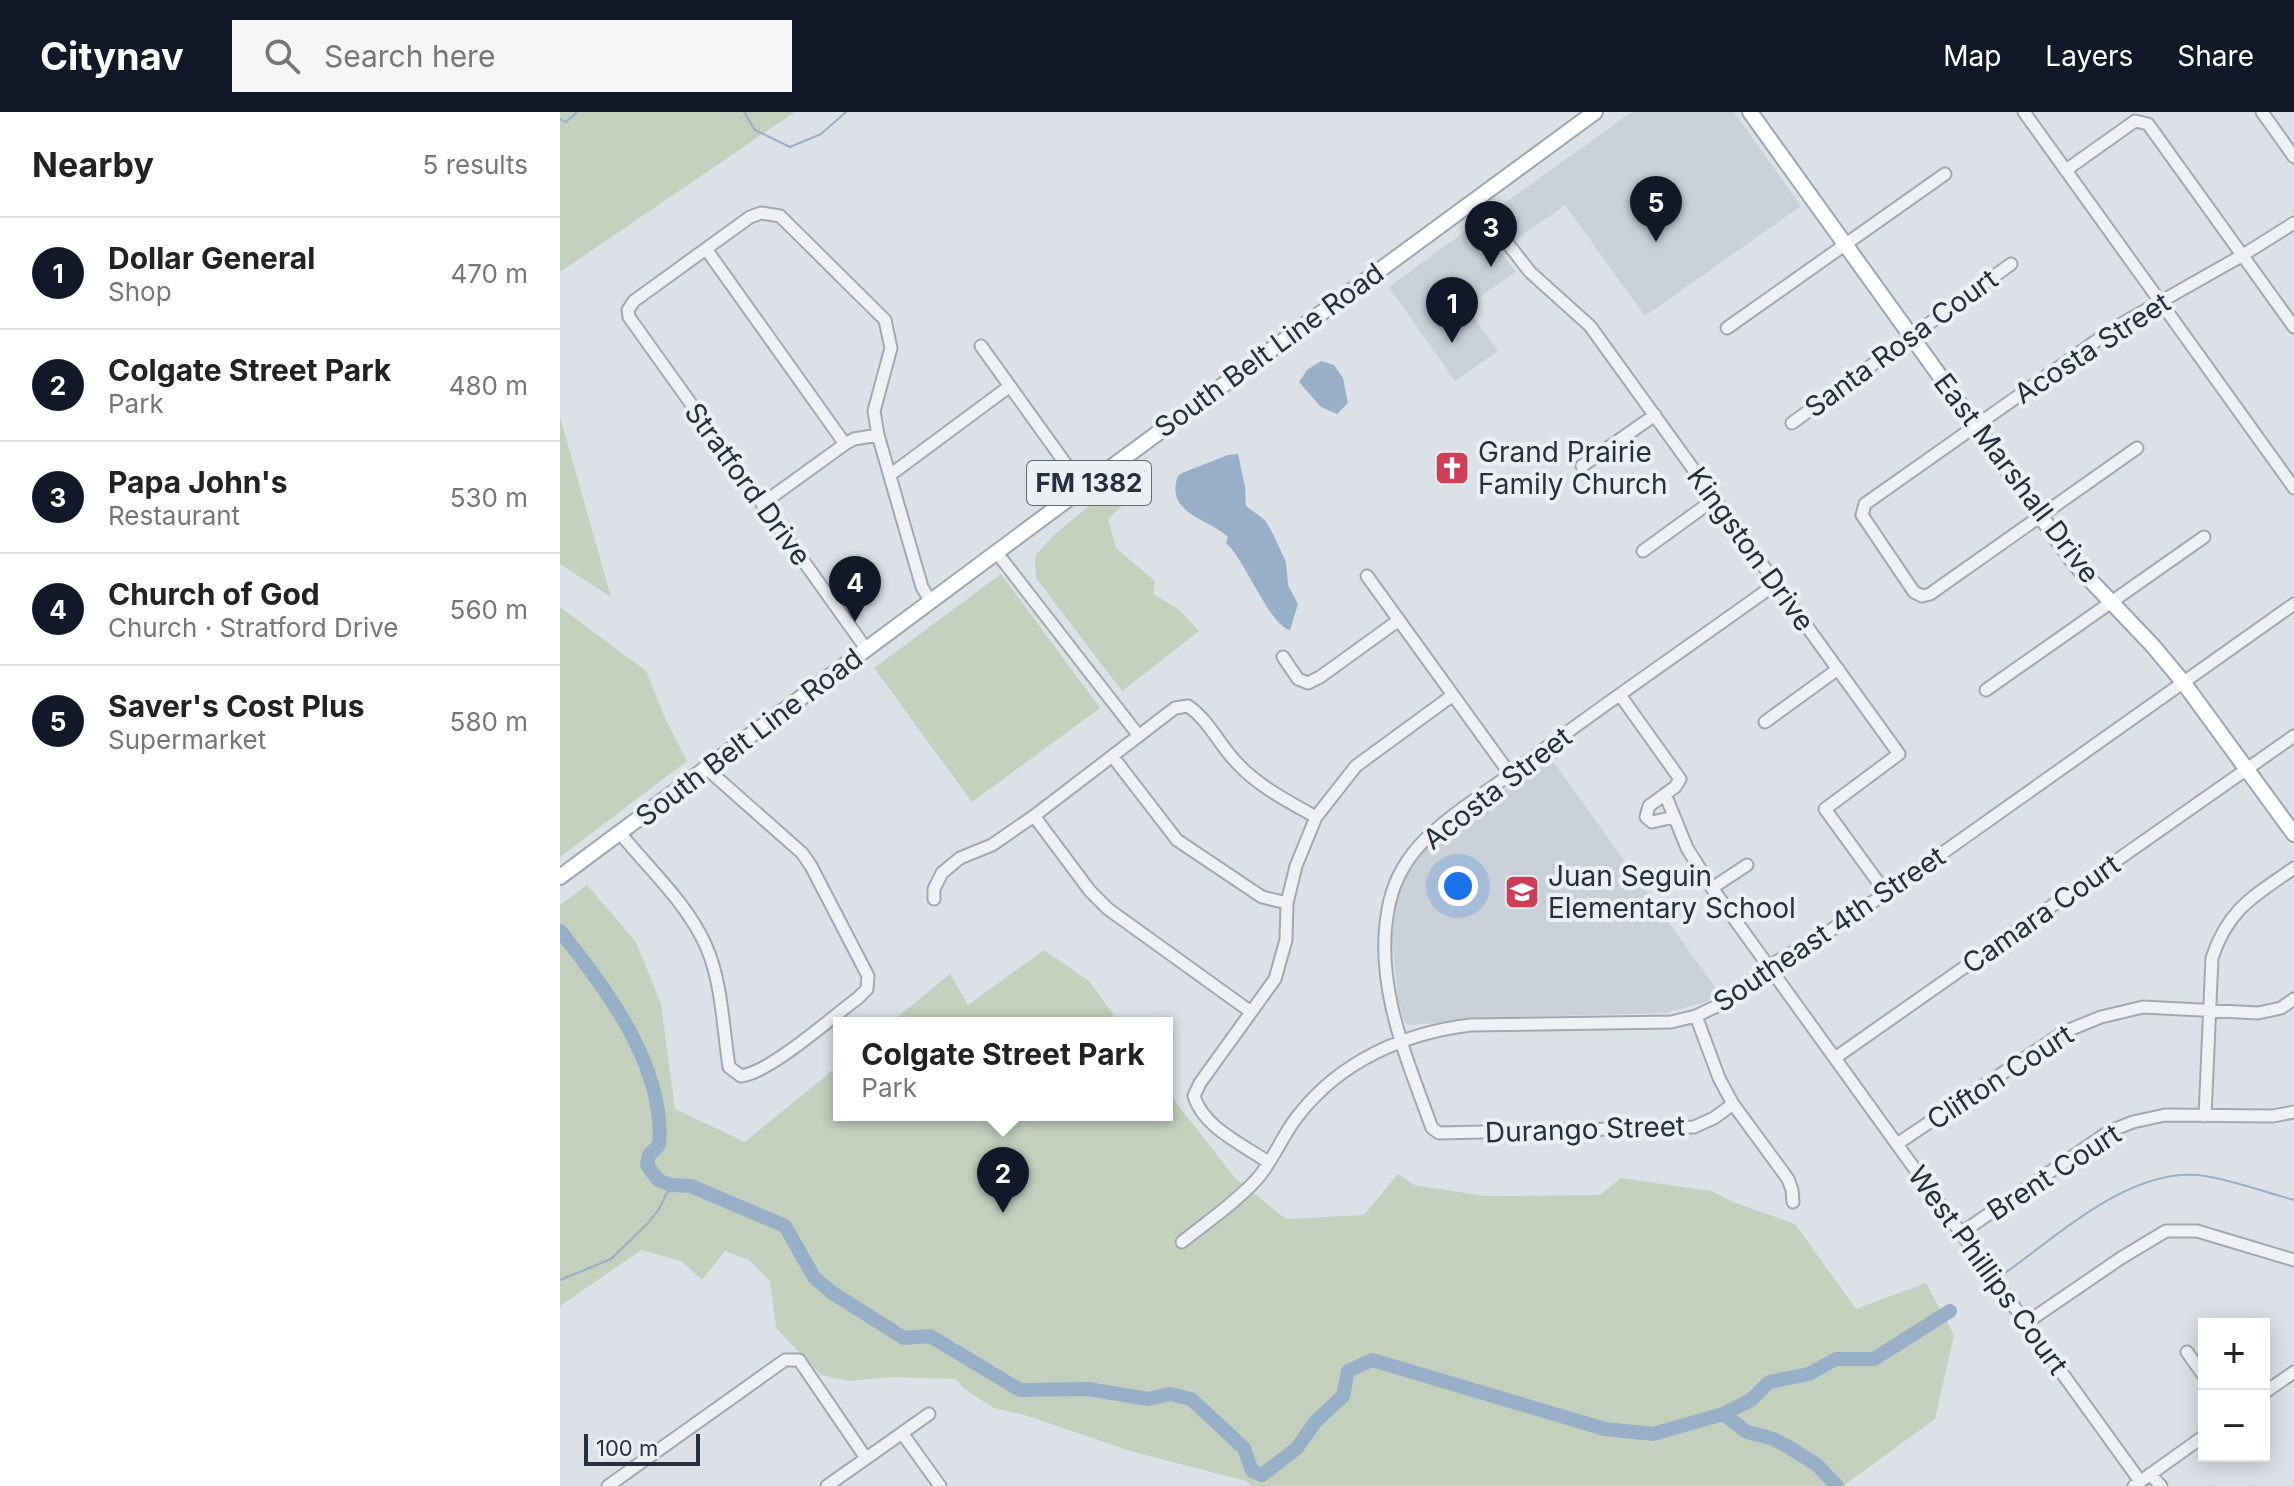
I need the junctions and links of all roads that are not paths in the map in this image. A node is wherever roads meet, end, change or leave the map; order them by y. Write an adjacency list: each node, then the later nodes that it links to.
1 (1595, 112): 8 (main road, South Belt Line Road / FM 1382)
2 (1750, 112): 10 (main road, East Marshall Drive)
3 (2024, 112): 6 (street)
4 (2262, 112): 5 (street)
5 (2294, 157)
6 (2066, 170): 12 (street); 14 (street)
7 (1945, 174): 10 (street)
8 (1474, 200): 20 (street, Kingston Drive); 28 (main road, South Belt Line Road / FM 1382)
9 (2294, 223): 12 (street, Acosta Street)
10 (1847, 245): 16 (street); 17 (main road, East Marshall Drive)
11 (706, 249): 23 (street); 24 (street); 31 (street, Stratford Drive)
12 (2243, 255): 14 (street, Acosta Street); 15 (street)
13 (2011, 264): 17 (street, Santa Rosa Court)
14 (2160, 301): 22 (street, Acosta Street); 29 (street)
15 (2294, 327)
16 (1727, 328)
17 (1912, 337): 21 (street, Santa Rosa Court); 22 (main road, East Marshall Drive)
18 (981, 346): 19 (street)
19 (1010, 386): 27 (street); 28 (street)
20 (1655, 415): 26 (street); 30 (street, Kingston Drive)
21 (1792, 423)
22 (1976, 425): 32 (main road, East Marshall Drive); 32 (street, Acosta Street)
23 (878, 435): 24 (street); 27 (street)
24 (845, 444): 31 (street)
25 (2137, 448): 32 (street)
26 (1582, 466)
27 (890, 475): 38 (street)
28 (1083, 488): 35 (main road, South Belt Line Road / FM 1382)
29 (2294, 488)
30 (1716, 498): 34 (street); 37 (street, Kingston Drive)
31 (762, 504): 42 (street, Stratford Drive)
32 (2042, 515): 39 (main road, East Marshall Drive)
33 (2204, 537): 39 (street)
34 (1643, 551)
35 (997, 553): 38 (main road, South Belt Line Road / FM 1382); 50 (street)
36 (1367, 576): 41 (street)
37 (1777, 583): 44 (street, Kingston Drive); 48 (street, Acosta Street)
38 (931, 602): 42 (main road, South Belt Line Road / FM 1382)
39 (2113, 603): 45 (main road, East Marshall Drive); 46 (street)
40 (2294, 604): 45 (street, Southeast 4th Street)
41 (1399, 620): 43 (street); 47 (street)
42 (867, 650): 53 (main road, South Belt Line Road / FM 1382)
43 (1283, 657)
44 (1838, 669): 49 (street); 66 (street, Kingston Drive)
45 (2183, 682): 54 (main road, East Marshall Drive); 66 (street, Southeast 4th Street)
46 (1986, 690)
47 (1453, 695): 55 (street); 58 (street)
48 (1620, 695): 55 (street, Acosta Street); 56 (street)
49 (1765, 722)
50 (1139, 736): 52 (street); 58 (street)
51 (2294, 736): 54 (street, Camara Court)
52 (1113, 757): 57 (street); 68 (street)
53 (707, 769): 60 (main road, South Belt Line Road / FM 1382); 60 (street)
54 (2247, 769): 61 (main road, East Marshall Drive); 75 (street, Camara Court)
55 (1510, 774): 74 (street, Acosta Street)
56 (1665, 794): 59 (street, West Phillips Court); 59 (street)
57 (1034, 816): 67 (street); 72 (street)
58 (1316, 817): 68 (street)
59 (1674, 817): 65 (street, West Phillips Court)
60 (620, 833): 64 (main road, South Belt Line Road / FM 1382)
61 (2294, 834)
62 (1747, 865): 65 (street)
63 (2294, 868): 71 (street)
64 (560, 877)
65 (1712, 888): 69 (street, West Phillips Court)
66 (1886, 893): 69 (street, Southeast 4th Street)
67 (934, 899)
68 (1287, 903): 72 (street)
69 (1769, 966): 73 (street, Southeast 4th Street); 75 (street, West Phillips Court)
70 (2294, 999): 71 (street, Clifton Court)
71 (2212, 1009): 78 (street); 80 (street, Clifton Court)
72 (1251, 1012): 81 (street)
73 (1696, 1016): 74 (street, Southeast 4th Street); 76 (street)
74 (1401, 1041): 79 (street, Acosta Street); 81 (street, Southeast 4th Street)
75 (1835, 1058): 80 (street, West Phillips Court)
76 (1733, 1104): 79 (street, Durango Street); 82 (street)
77 (2294, 1112): 78 (street, Brent Court)
78 (2205, 1116): 83 (street, Brent Court)
79 (1432, 1128)
80 (1897, 1144): 83 (street, West Phillips Court)
81 (1268, 1162): 84 (street, Southeast 4th Street)
82 (1793, 1202)
83 (1961, 1233): 86 (street, West Phillips Court)
84 (1182, 1242)
85 (2294, 1260): 86 (street)
86 (2026, 1323): 95 (street, West Phillips Court)
87 (2187, 1352): 88 (street)
88 (2198, 1368)
89 (2294, 1372): 90 (street)
90 (2268, 1390)
91 (929, 1414): 92 (street)
92 (902, 1433): 94 (street); 98 (street)
93 (2198, 1440): 95 (street)
94 (866, 1458): 96 (street); 97 (street)
95 (2141, 1481): 99 (street, West Phillips Court)
96 (608, 1486)
97 (827, 1486)
98 (940, 1486)
99 (2161, 1486)

